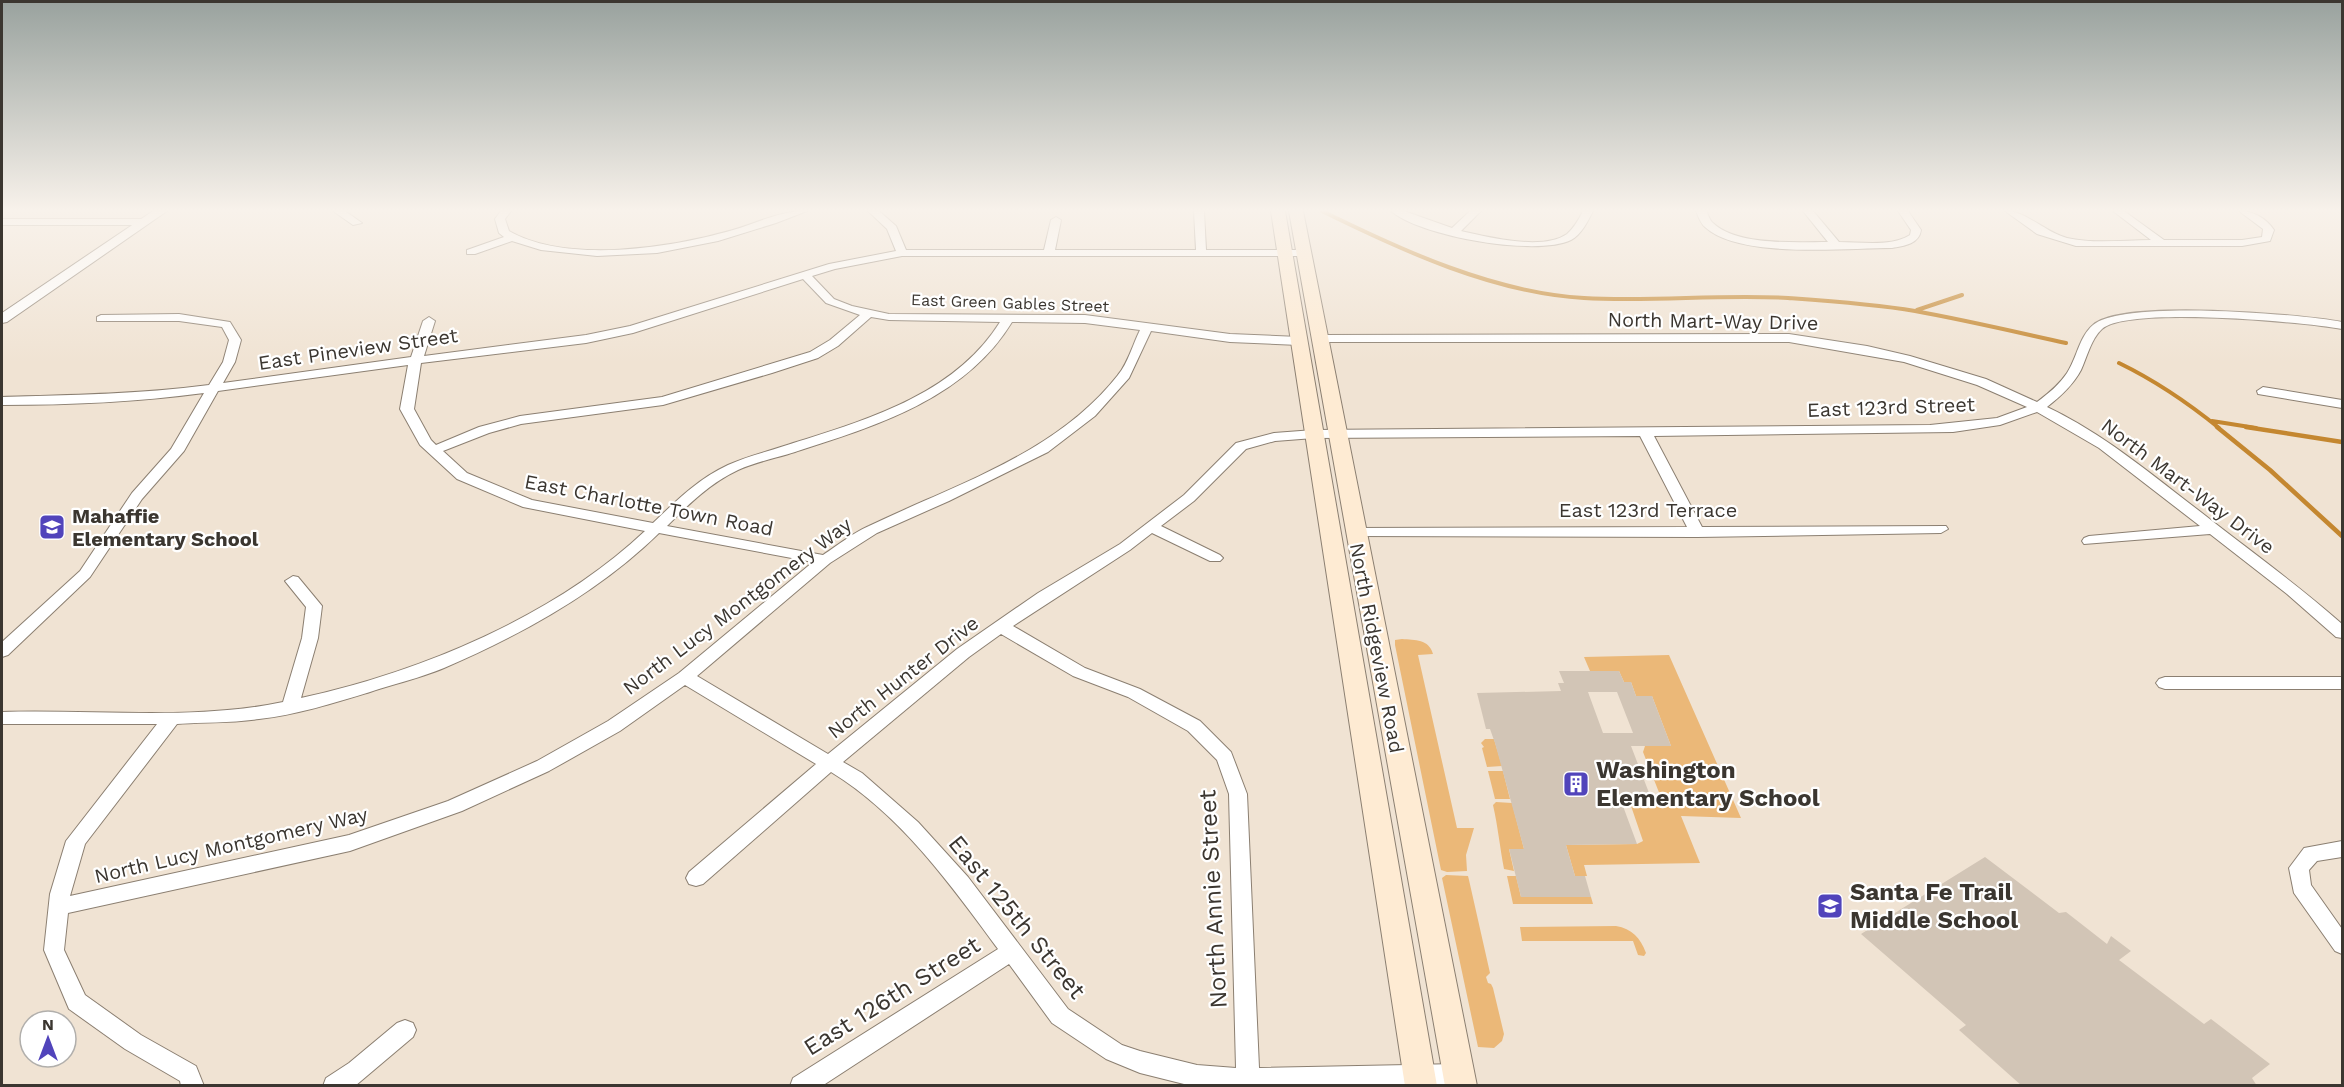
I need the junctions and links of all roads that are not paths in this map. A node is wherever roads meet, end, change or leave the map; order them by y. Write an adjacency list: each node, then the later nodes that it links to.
1 (87, 262): 7 (street)
2 (856, 262): 4 (street)
3 (1296, 262): 12 (main road, North Ridgeview Road)
4 (805, 275): 5 (street, East Green Gables Street); 13 (street, East Pineview Street)
5 (869, 313): 6 (street, East Green Gables Street); 22 (street)
6 (1008, 317): 11 (street, East Green Gables Street); 23 (street)
7 (2, 319)
8 (101, 319): 14 (street)
9 (429, 321): 13 (street, East Charlotte Town Road)
10 (2343, 325): 18 (street, East 123rd Street)
11 (1147, 327): 12 (street, East Green Gables Street); 31 (street, North Lucy Montgomery Way)
12 (1310, 340): 18 (street, North Mart-Way Drive); 20 (main road, North Ridgeview Road); 21 (main road, North Ridgeview Road)
13 (416, 361): 14 (street, East Pineview Street); 22 (street, East Charlotte Town Road)
14 (213, 388): 16 (street, East Pineview Street); 35 (street)
15 (2263, 391): 17 (street)
16 (2, 401)
17 (2343, 404)
18 (2036, 406): 19 (street, East 123rd Street); 26 (street, North Mart-Way Drive)
19 (1645, 432): 21 (street, East 123rd Street); 28 (street)
20 (1314, 434): 21 (street, North Hunter Drive); 24 (street, North Hunter Drive); 49 (main road, North Ridgeview Road)
21 (1338, 434): 27 (main road, North Ridgeview Road)
22 (434, 450): 23 (street, East Charlotte Town Road)
23 (655, 528): 31 (street, East Charlotte Town Road); 39 (street)
24 (1151, 528): 30 (street); 33 (street, North Hunter Drive)
25 (1941, 529): 28 (street, East 123rd Terrace)
26 (2213, 529): 29 (street); 34 (street, North Mart-Way Drive)
27 (1355, 531): 28 (street, East 123rd Terrace); 50 (main road, North Ridgeview Road)
28 (1697, 532)
29 (2089, 541)
30 (1215, 558)
31 (825, 560): 36 (street, North Lucy Montgomery Way)
32 (293, 581): 39 (street)
33 (1001, 627): 42 (street, North Hunter Drive); 51 (street, North Annie Street)
34 (2343, 633)
35 (2, 651)
36 (685, 677): 42 (street, East 125th Street); 45 (street, North Lucy Montgomery Way)
37 (2343, 682): 38 (street)
38 (2165, 683)
39 (290, 707): 41 (street)
40 (2, 718): 41 (street)
41 (172, 718): 45 (street)
42 (828, 764): 44 (street, North Hunter Drive); 47 (street, East 125th Street)
43 (2343, 849): 46 (street)
44 (696, 878)
45 (58, 907): 52 (street)
46 (2343, 945)
47 (1011, 952): 51 (street, East 125th Street); 54 (street, East 126th Street)
48 (405, 1030): 53 (street)
49 (1420, 1080): 50 (street, East 125th Street); 51 (street, East 125th Street)
50 (1460, 1080)
51 (1248, 1082)
52 (193, 1086)
53 (334, 1086)
54 (801, 1086)

